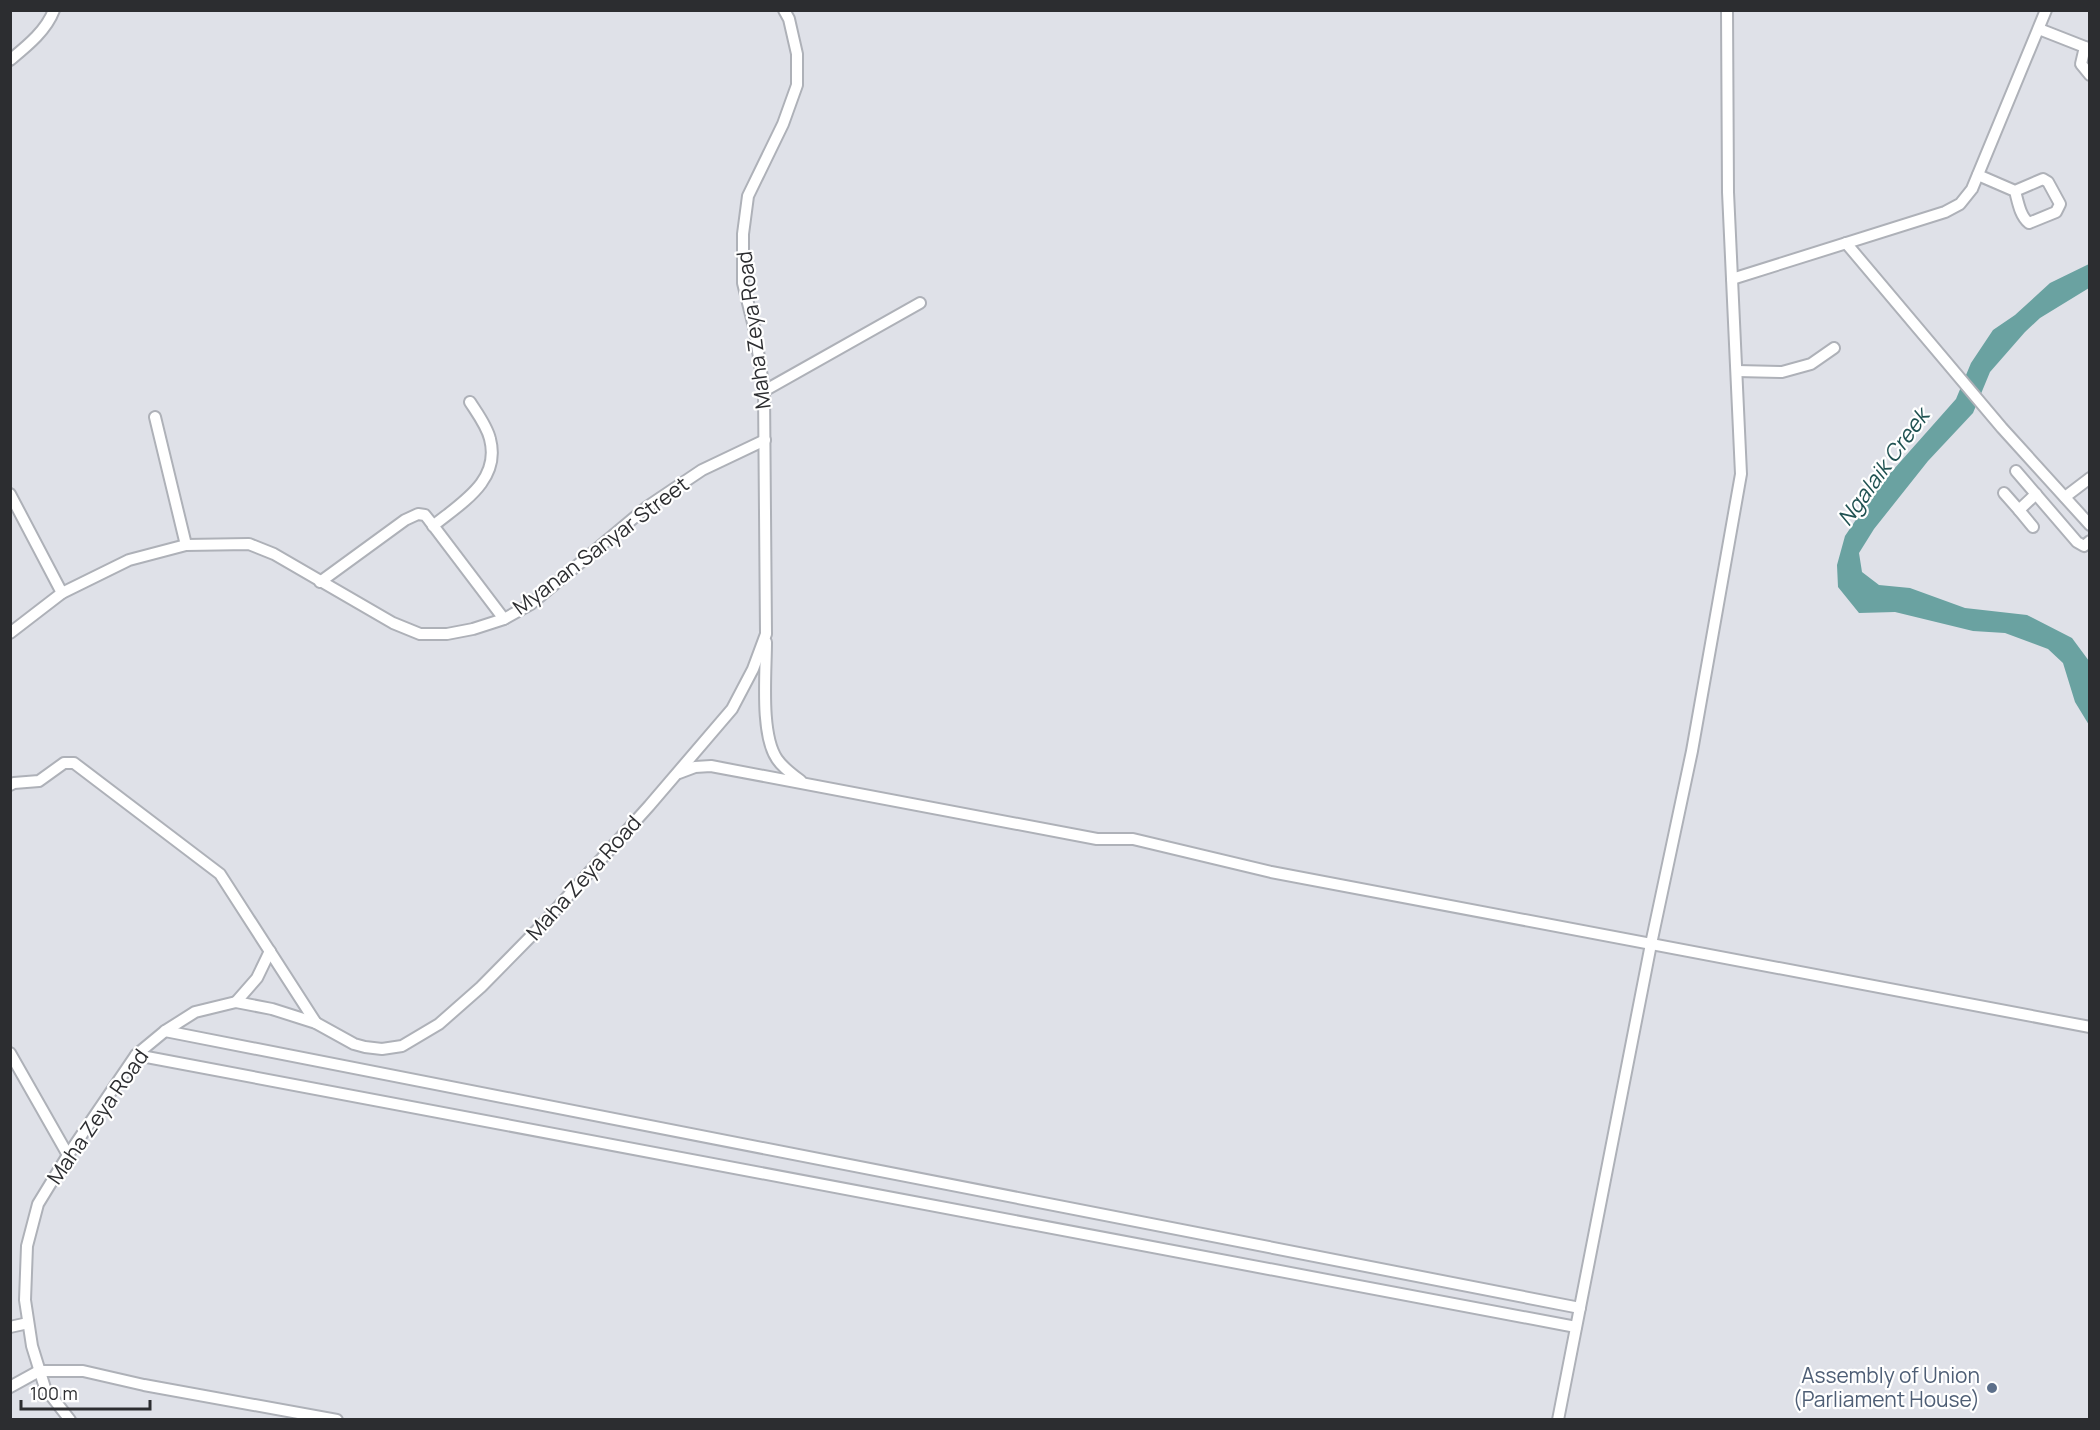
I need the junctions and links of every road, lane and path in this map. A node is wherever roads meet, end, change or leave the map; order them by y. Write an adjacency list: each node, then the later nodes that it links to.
1 (54, 10): 7 (street)
2 (783, 10): 16 (street, Maha Zeya Road)
3 (1727, 10): 12 (street)
4 (2046, 10): 5 (street)
5 (2039, 29): 6 (street); 9 (street)
6 (2087, 48): 8 (street)
7 (10, 60)
8 (2090, 75)
9 (1978, 175): 10 (street); 11 (street)
10 (2015, 191): 10 (street)
11 (1846, 243): 12 (street); 25 (street)
12 (1732, 279): 15 (street)
13 (920, 303): 16 (street)
14 (1834, 348): 15 (street)
15 (1737, 371): 40 (street)
16 (764, 391): 19 (street, Maha Zeya Road)
17 (470, 402): 28 (street)
18 (155, 417): 31 (street)
19 (765, 440): 34 (street, Myanan Sanyar Street); 36 (street, Maha Zeya Road)
20 (2016, 471): 24 (street)
21 (2090, 478): 25 (street)
22 (2004, 493): 26 (street)
23 (10, 494): 33 (street)
24 (2036, 494): 26 (street); 30 (street)
25 (2065, 497): 27 (street)
26 (2019, 510): 29 (street)
27 (2090, 525)
28 (433, 526): 32 (street); 34 (street)
29 (2033, 527)
30 (2090, 541)
31 (186, 545): 32 (street, Myanan Sanyar Street); 33 (street, Myanan Sanyar Street)
32 (320, 582): 34 (street, Myanan Sanyar Street)
33 (63, 593): 35 (street, Myanan Sanyar Street)
34 (504, 619)
35 (10, 633)
36 (766, 634): 37 (street, Maha Zeya Road); 38 (street)
37 (678, 773): 38 (street); 43 (street, Maha Zeya Road)
38 (804, 783): 40 (street)
39 (10, 785): 41 (street)
40 (1651, 944): 44 (street); 49 (street)
41 (270, 951): 42 (street); 43 (street)
42 (236, 1002): 43 (street, Maha Zeya Road); 45 (street, Maha Zeya Road)
43 (316, 1023)
44 (2090, 1027)
45 (165, 1031): 47 (street, Maha Zeya Road); 49 (street)
46 (10, 1053): 48 (street)
47 (136, 1055): 48 (street, Maha Zeya Road); 52 (street)
48 (68, 1155): 50 (street, Maha Zeya Road)
49 (1580, 1308): 52 (street)
50 (28, 1323): 51 (street); 53 (street, Maha Zeya Road)
51 (10, 1327)
52 (1576, 1327): 57 (street)
53 (39, 1371): 54 (street); 55 (street, Maha Zeya Road); 56 (street)
54 (10, 1387)
55 (70, 1419)
56 (337, 1419)
57 (1558, 1419)

